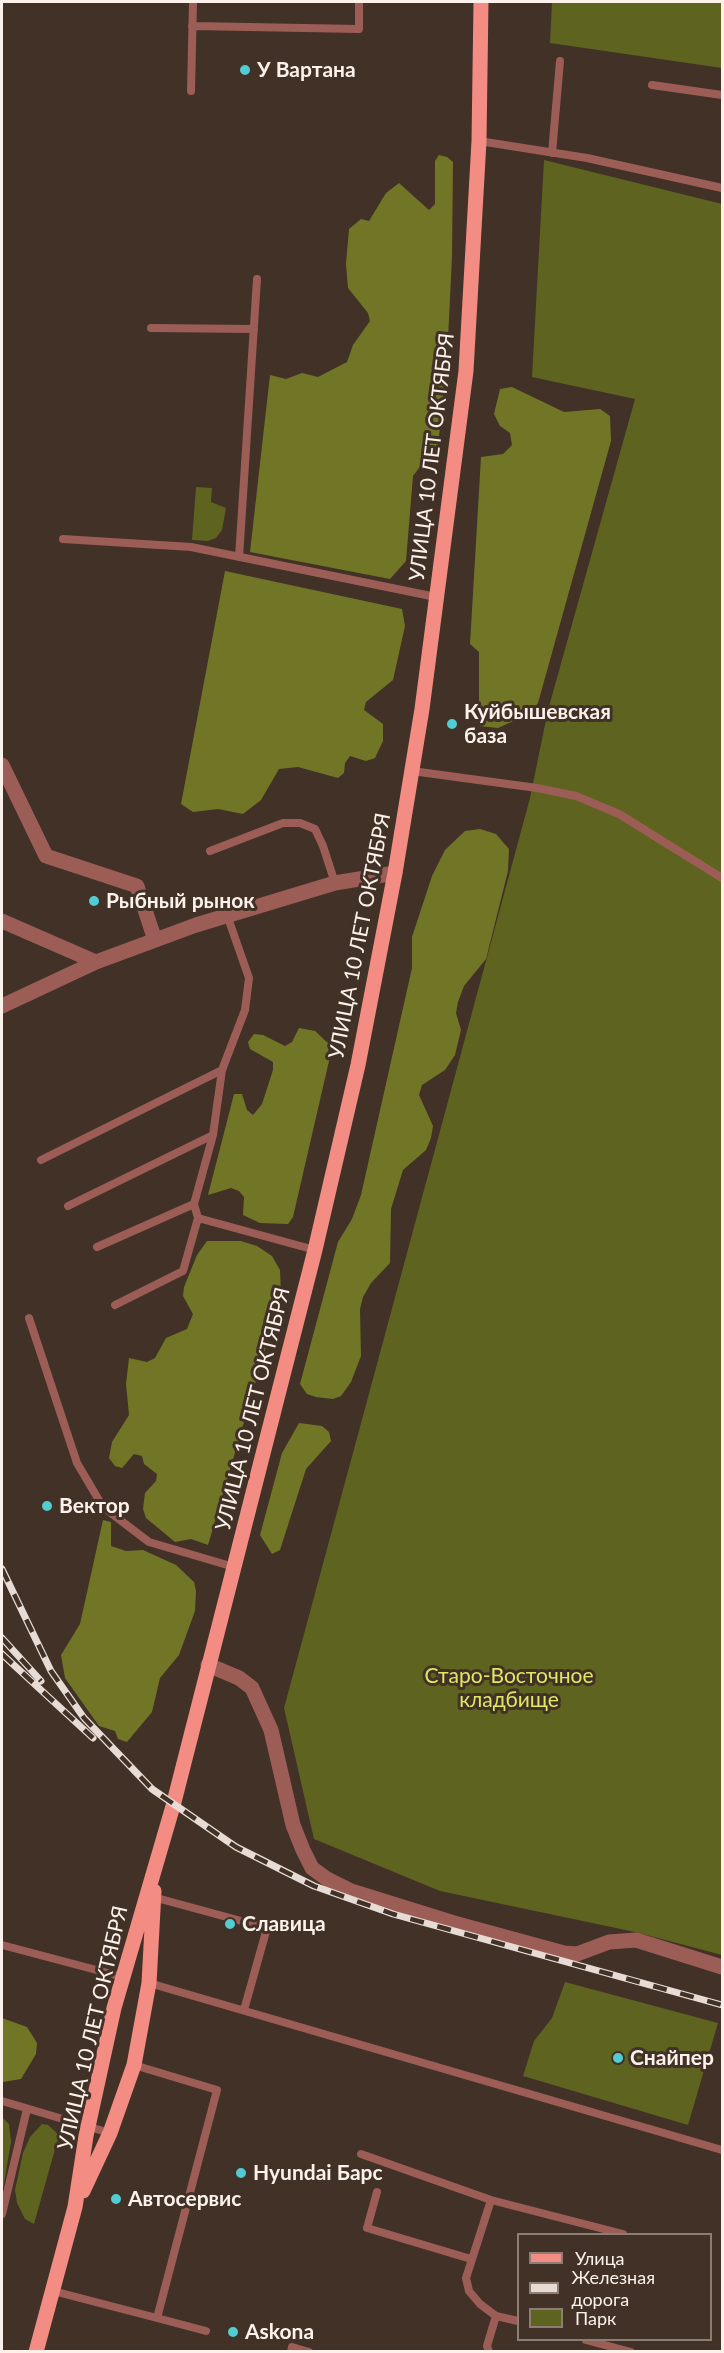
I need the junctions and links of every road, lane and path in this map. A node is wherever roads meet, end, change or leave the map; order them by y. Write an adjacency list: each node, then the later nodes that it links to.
1 (193, 2): 4 (lane)
2 (359, 2): 4 (lane)
3 (481, 2): 9 (main road, УЛИЦА 10 ЛЕТ ОКТЯБРЯ)
4 (192, 26): 7 (lane)
5 (560, 61): 10 (lane)
6 (652, 85): 8 (lane)
7 (191, 90)
8 (723, 95)
9 (479, 141): 10 (lane); 17 (main road, УЛИЦА 10 ЛЕТ ОКТЯБРЯ)
10 (552, 153): 11 (lane)
11 (723, 188)
12 (257, 279): 14 (lane)
13 (151, 328): 14 (lane)
14 (254, 330): 16 (lane)
15 (63, 539): 16 (lane)
16 (239, 557): 17 (lane)
17 (436, 597): 19 (main road, УЛИЦА 10 ЛЕТ ОКТЯБРЯ)
18 (2, 765): 26 (street)
19 (412, 771): 21 (main road, УЛИЦА 10 ЛЕТ ОКТЯБРЯ); 22 (lane)
20 (210, 851): 23 (lane)
21 (395, 873): 23 (street); 36 (main road, УЛИЦА 10 ЛЕТ ОКТЯБРЯ)
22 (723, 878)
23 (335, 883): 24 (street)
24 (227, 915): 26 (street); 29 (lane)
25 (2, 921): 27 (street)
26 (155, 940): 27 (street)
27 (96, 962): 28 (street)
28 (2, 1006)
29 (222, 1070): 30 (lane); 31 (lane)
30 (213, 1135): 32 (lane); 33 (lane)
31 (41, 1160)
32 (194, 1204): 34 (lane); 35 (lane)
33 (68, 1206)
34 (198, 1218): 36 (lane); 37 (lane)
35 (97, 1247)
36 (315, 1250): 39 (main road, УЛИЦА 10 ЛЕТ ОКТЯБРЯ)
37 (115, 1305)
38 (28, 1318): 39 (lane)
39 (234, 1567): 40 (main road, УЛИЦА 10 ЛЕТ ОКТЯБРЯ)
40 (208, 1665): 41 (main road, УЛИЦА 10 ЛЕТ ОКТЯБРЯ); 44 (street)
41 (157, 1859): 42 (main road, УЛИЦА 10 ЛЕТ ОКТЯБРЯ); 45 (main road, УЛИЦА 10 ЛЕТ ОКТЯБРЯ)
42 (153, 1897): 46 (main road, УЛИЦА 10 ЛЕТ ОКТЯБРЯ); 47 (lane)
43 (2, 1945): 45 (lane)
44 (723, 1967)
45 (123, 1977): 51 (main road, УЛИЦА 10 ЛЕТ ОКТЯБРЯ)
46 (149, 1983): 47 (lane); 48 (main road, УЛИЦА 10 ЛЕТ ОКТЯБРЯ)
47 (244, 2010): 53 (lane)
48 (134, 2065): 52 (main road, УЛИЦА 10 ЛЕТ ОКТЯБРЯ); 63 (lane)
49 (2, 2101): 50 (lane)
50 (27, 2109): 51 (lane); 58 (lane)
51 (88, 2127): 52 (lane); 57 (main road, УЛИЦА 10 ЛЕТ ОКТЯБРЯ)
52 (110, 2133): 57 (main road, УЛИЦА 10 ЛЕТ ОКТЯБРЯ)
53 (723, 2150)
54 (361, 2154): 56 (lane)
55 (377, 2192): 60 (lane)
56 (491, 2200): 59 (lane); 60 (lane)
57 (75, 2207): 61 (main road, УЛИЦА 10 ЛЕТ ОКТЯБРЯ)
58 (2, 2214)
59 (615, 2233)
60 (471, 2259): 62 (lane)
61 (53, 2291): 63 (lane); 67 (main road, УЛИЦА 10 ЛЕТ ОКТЯБРЯ)
62 (496, 2316): 64 (lane); 70 (lane)
63 (156, 2318): 65 (lane)
64 (517, 2321)
65 (206, 2331)
66 (590, 2341): 71 (lane)
67 (36, 2352)
68 (291, 2352): 69 (lane)
69 (309, 2352)
70 (489, 2352)
71 (631, 2352)

